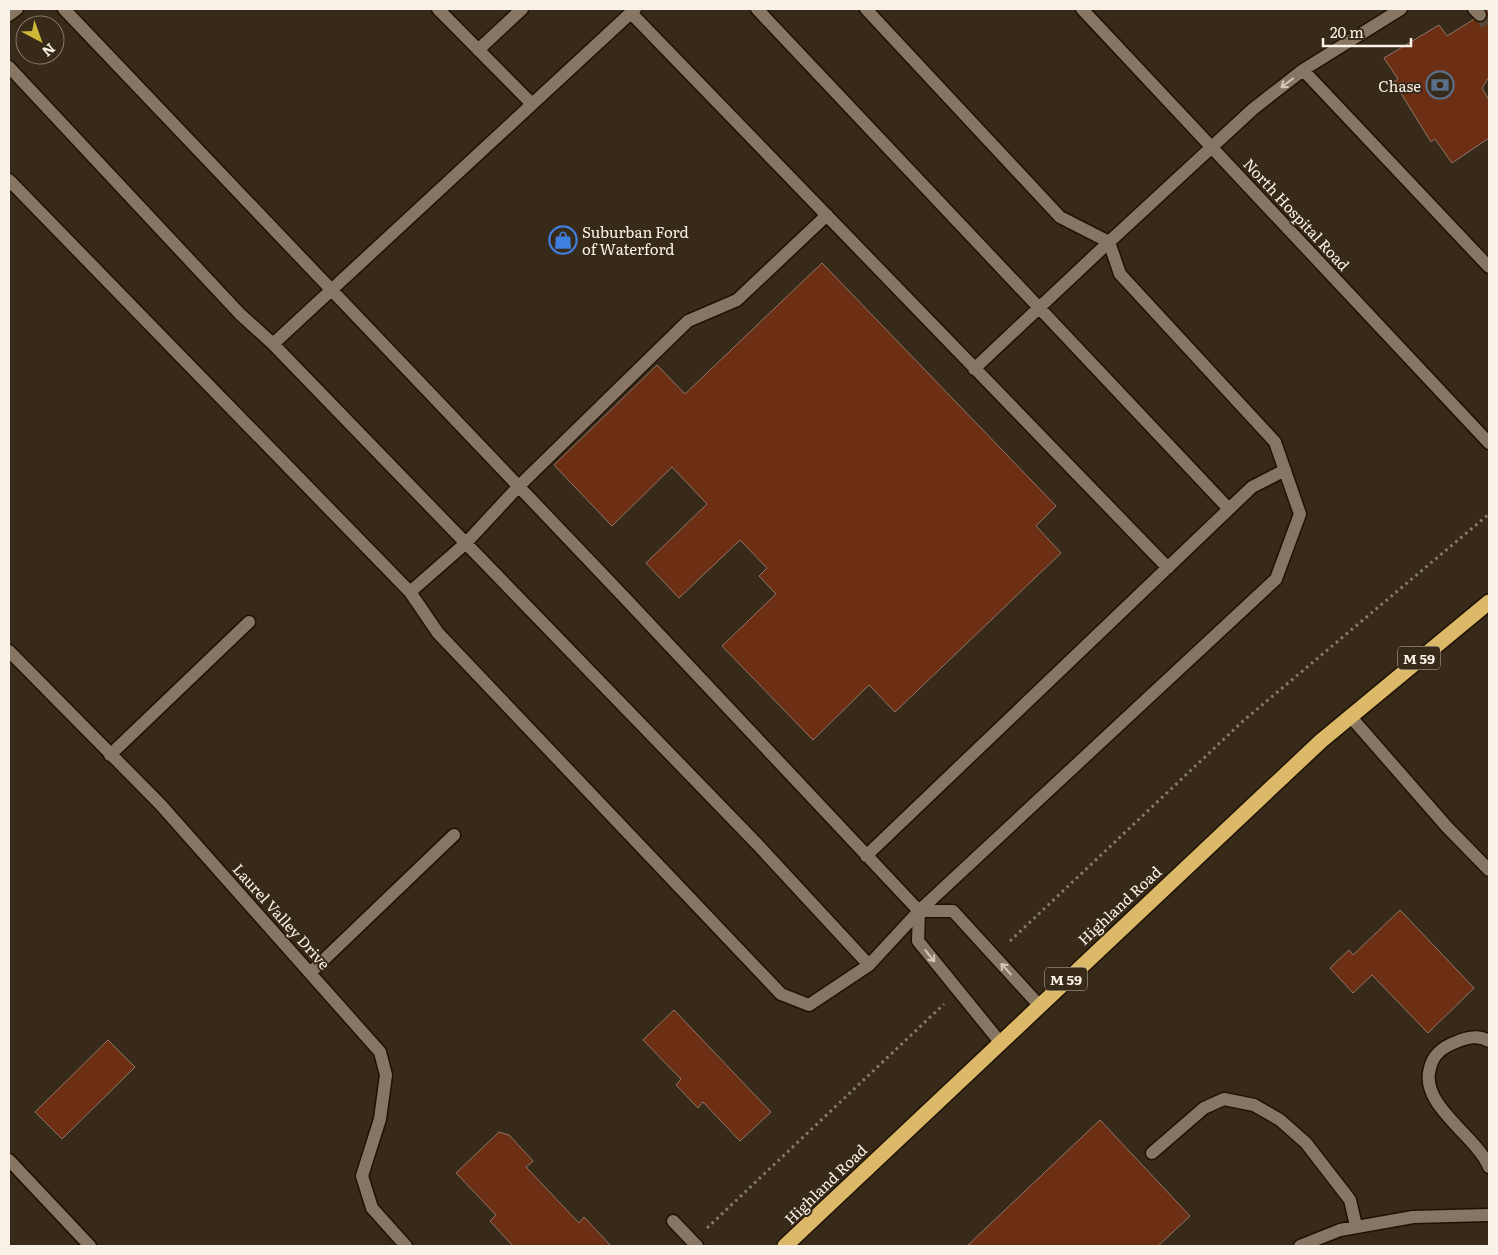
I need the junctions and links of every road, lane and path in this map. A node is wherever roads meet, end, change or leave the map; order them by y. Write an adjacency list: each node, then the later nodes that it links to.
1 (18, 9): 10 (street)
2 (64, 9): 20 (street)
3 (438, 9): 11 (street)
4 (522, 9): 11 (street)
5 (758, 9): 21 (street)
6 (866, 9): 18 (street)
7 (1082, 9): 15 (street, North Hospital Road)
8 (1401, 9): 13 (street)
9 (633, 11): 14 (street); 17 (street)
10 (9, 15)
11 (478, 50): 14 (street)
12 (9, 67): 22 (street)
13 (1303, 70): 15 (street, one-way to 15); 19 (street)
14 (532, 104): 20 (street)
15 (1211, 146): 18 (street); 24 (street, North Hospital Road)
16 (9, 180): 31 (street)
17 (827, 215): 23 (street); 26 (street)
18 (1108, 242): 21 (street); 25 (street)
19 (1489, 267)
20 (332, 290): 22 (street); 26 (street)
21 (1039, 308): 23 (street); 27 (street)
22 (273, 344): 29 (street)
23 (974, 369): 30 (street)
24 (1489, 443)
25 (1285, 470): 27 (street); 40 (street)
26 (518, 487): 29 (street); 38 (street)
27 (1229, 509): 30 (street)
28 (1489, 514): 41 (path)
29 (466, 543): 31 (street); 42 (street)
30 (1168, 568): 38 (street)
31 (410, 592): 42 (street)
32 (1489, 602): 35 (highway, Highland Road / M 59)
33 (249, 622): 36 (street)
34 (9, 651): 36 (street, Laurel Valley Drive)
35 (1350, 716): 39 (street); 45 (highway, Highland Road / M 59)
36 (110, 755): 43 (street, Laurel Valley Drive)
37 (454, 836): 43 (street)
38 (866, 856): 40 (street)
39 (1489, 870)
40 (919, 911): 41 (street); 42 (street); 44 (street, one-way to 44)
41 (994, 956): 45 (street, one-way to 41)
42 (869, 964)
43 (311, 972): 56 (street, Laurel Valley Drive)
44 (958, 990): 47 (street); 54 (path)
45 (1039, 1005): 47 (highway, Highland Road / M 59)
46 (1489, 1041): 50 (street)
47 (1000, 1042): 57 (highway, Highland Road / M 59)
48 (1152, 1153): 53 (street)
49 (9, 1160): 55 (street)
50 (1489, 1167)
51 (1489, 1216): 53 (street)
52 (673, 1221): 54 (street)
53 (1356, 1226): 58 (street)
54 (695, 1244)
55 (90, 1246)
56 (406, 1246)
57 (785, 1246)
58 (1300, 1246)

